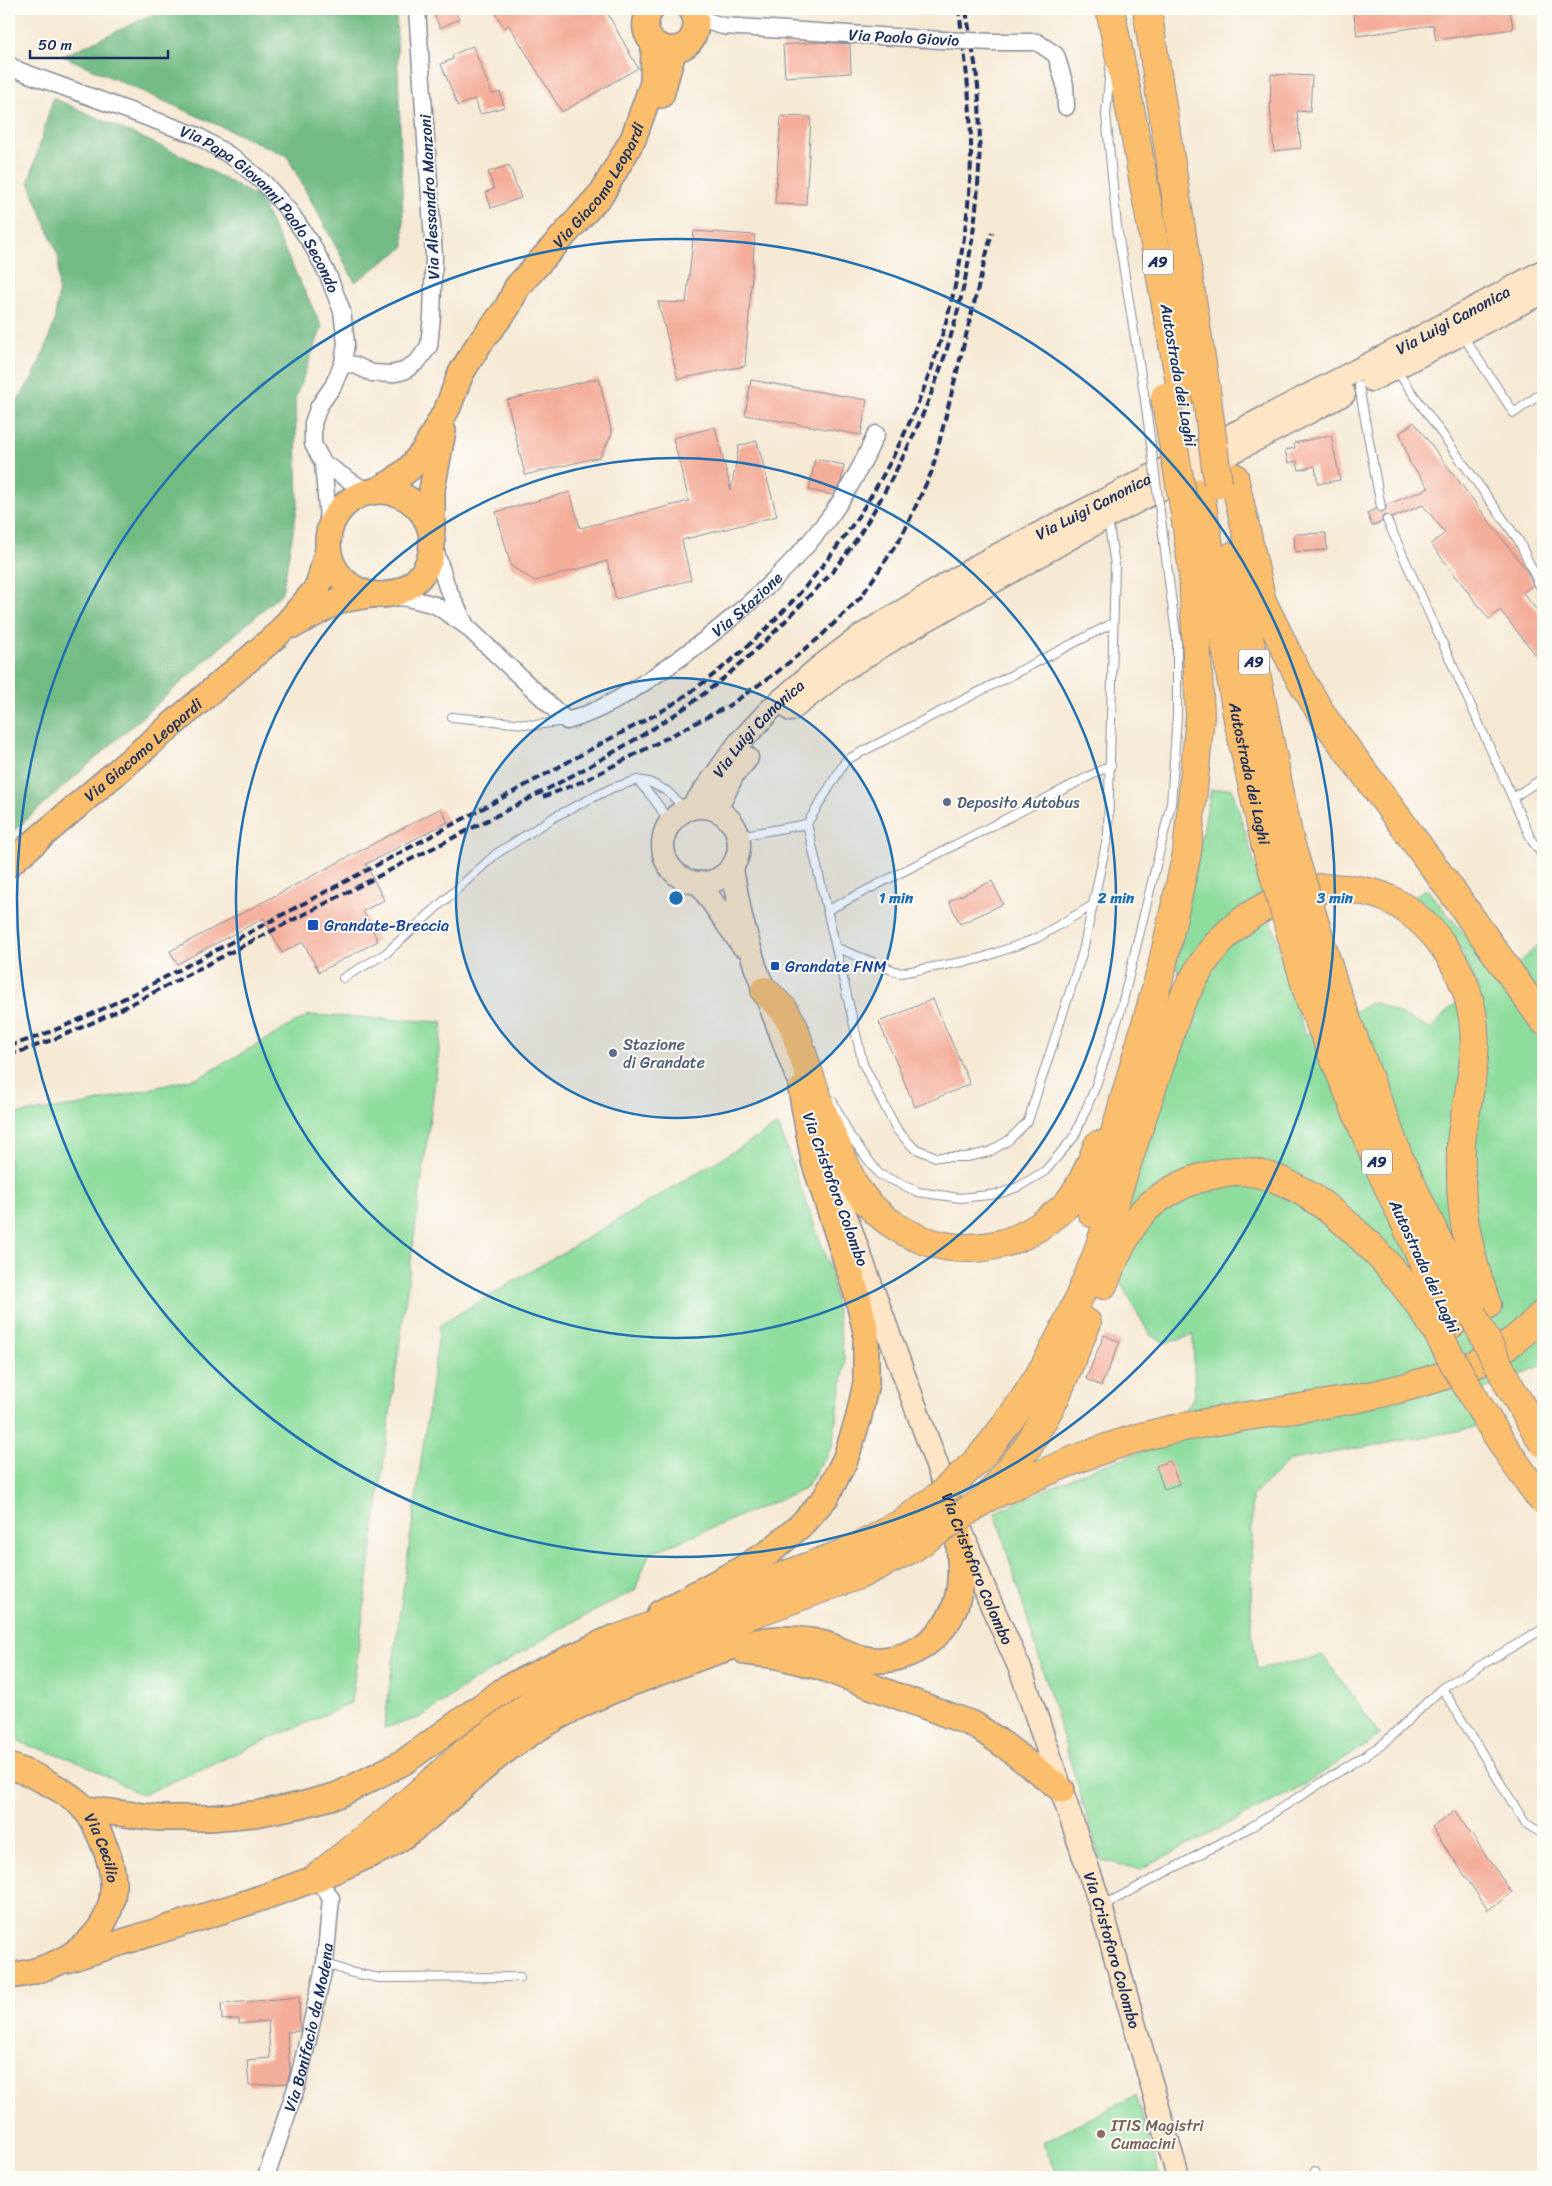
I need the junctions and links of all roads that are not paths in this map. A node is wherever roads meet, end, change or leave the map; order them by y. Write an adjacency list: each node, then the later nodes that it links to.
1 (417, 9): 12 (street, Via Alessandro Manzoni)
2 (651, 9): 6 (main road, Via Giacomo Leopardi)
3 (1147, 9): 16 (highway, Autostrada dei Laghi / A9)
4 (693, 13): 6 (main road); 8 (street, Via Paolo Giovio, bridge)
5 (1111, 18): 16 (highway, Autostrada dei Laghi / A9); 16 (lane)
6 (664, 47): 17 (main road, Via Giacomo Leopardi)
7 (9, 65): 12 (street, Via Papa Giovanni Paolo Secondo)
8 (1066, 107)
9 (1543, 271): 38 (street, Via Luigi Canonica)
10 (1543, 292): 11 (street, Via Luigi Canonica)
11 (1462, 334): 13 (street, Via Luigi Canonica); 15 (lane)
12 (343, 363): 19 (street, Via Papa Giovanni Paolo Secondo)
13 (1395, 368): 14 (street, Via Luigi Canonica); 27 (lane)
14 (1359, 386): 22 (lane); 23 (street, Via Luigi Canonica)
15 (1543, 392)
16 (1183, 394): 21 (highway, Autostrada dei Laghi / A9, bridge); 21 (highway, bridge)
17 (448, 407): 20 (main road, Via Giacomo Leopardi); 25 (main road, Via Giacomo Leopardi)
18 (876, 434): 33 (street, Via Stazione)
19 (322, 463): 20 (street); 26 (street, Via Papa Giovanni Paolo Secondo)
20 (371, 492): 25 (main road); 26 (main road, Via Giacomo Leopardi)
21 (1199, 493): 43 (highway, Autostrada dei Laghi / A9); 51 (highway); 54 (highway); 57 (lane)
22 (1381, 507)
23 (1107, 517): 29 (lane); 39 (street, Via Luigi Canonica)
24 (1387, 520): 37 (lane)
25 (432, 536): 28 (main road, Via Giacomo Leopardi); 30 (street)
26 (328, 539): 28 (main road); 31 (main road, Via Giacomo Leopardi)
27 (1543, 593)
28 (377, 596): 30 (street); 31 (main road, Via Giacomo Leopardi)
29 (1114, 622): 34 (lane); 40 (lane)
30 (466, 626): 33 (street)
31 (277, 635): 45 (main road, Via Giacomo Leopardi)
32 (452, 717): 33 (lane, Via Stazione)
33 (567, 721)
34 (1111, 764): 48 (lane); 49 (lane)
35 (1543, 778): 37 (lane)
36 (638, 780): 38 (lane); 41 (lane); 52 (lane)
37 (1514, 797): 44 (lane)
38 (689, 809): 39 (street); 41 (street, Via Luigi Canonica)
39 (716, 810): 42 (street)
40 (807, 824): 42 (lane); 49 (lane)
41 (669, 826): 47 (street)
42 (739, 836): 46 (street)
43 (1277, 841): 59 (highway, Autostrada dei Laghi / A9, bridge); 59 (highway, Autostrada dei Laghi / A9, bridge)
44 (1543, 856)
45 (9, 864)
46 (732, 869): 47 (street); 53 (street, Via Cristoforo Colombo)
47 (700, 884): 53 (street, Via Cristoforo Colombo)
48 (1093, 905): 50 (lane); 50 (lane)
49 (828, 910): 50 (lane)
50 (837, 948)
51 (1161, 971): 55 (highway); 60 (highway)
52 (342, 978)
53 (760, 979): 55 (highway); 56 (street, Via Cristoforo Colombo)
54 (1543, 1020)
55 (793, 1025): 56 (lane)
56 (810, 1083): 66 (street, Via Cristoforo Colombo); 68 (main road)
57 (828, 1094)
58 (1543, 1314): 64 (highway)
59 (1462, 1318): 60 (highway); 61 (highway); 62 (highway, Autostrada dei Laghi / A9, bridge); 63 (highway, Autostrada dei Laghi / A9); 64 (highway); 65 (highway, bridge)
60 (1032, 1390): 68 (highway, bridge)
61 (1543, 1423)
62 (1543, 1443)
63 (1543, 1489)
64 (987, 1498): 75 (highway, bridge)
65 (1543, 1501)
66 (957, 1520): 69 (main road); 72 (street, Via Cristoforo Colombo)
67 (1543, 1629): 70 (lane)
68 (596, 1647): 73 (main road)
69 (727, 1650): 72 (main road); 75 (main road)
70 (1442, 1688): 74 (lane); 76 (lane)
71 (9, 1766): 73 (main road, Via Cecilio)
72 (1062, 1790): 76 (street, Via Cristoforo Colombo)
73 (84, 1809): 77 (main road, Via Cecilio)
74 (1543, 1834)
75 (316, 1878): 77 (main road); 78 (street, Via Bonifacio da Modena)
76 (1101, 1907): 82 (street, Via Cristoforo Colombo)
77 (66, 1960): 79 (main road, Via Cecilio)
78 (325, 1963): 80 (lane); 81 (street, Via Bonifacio da Modena)
79 (9, 1976)
80 (520, 1977)
81 (266, 2177)
82 (1178, 2177)

